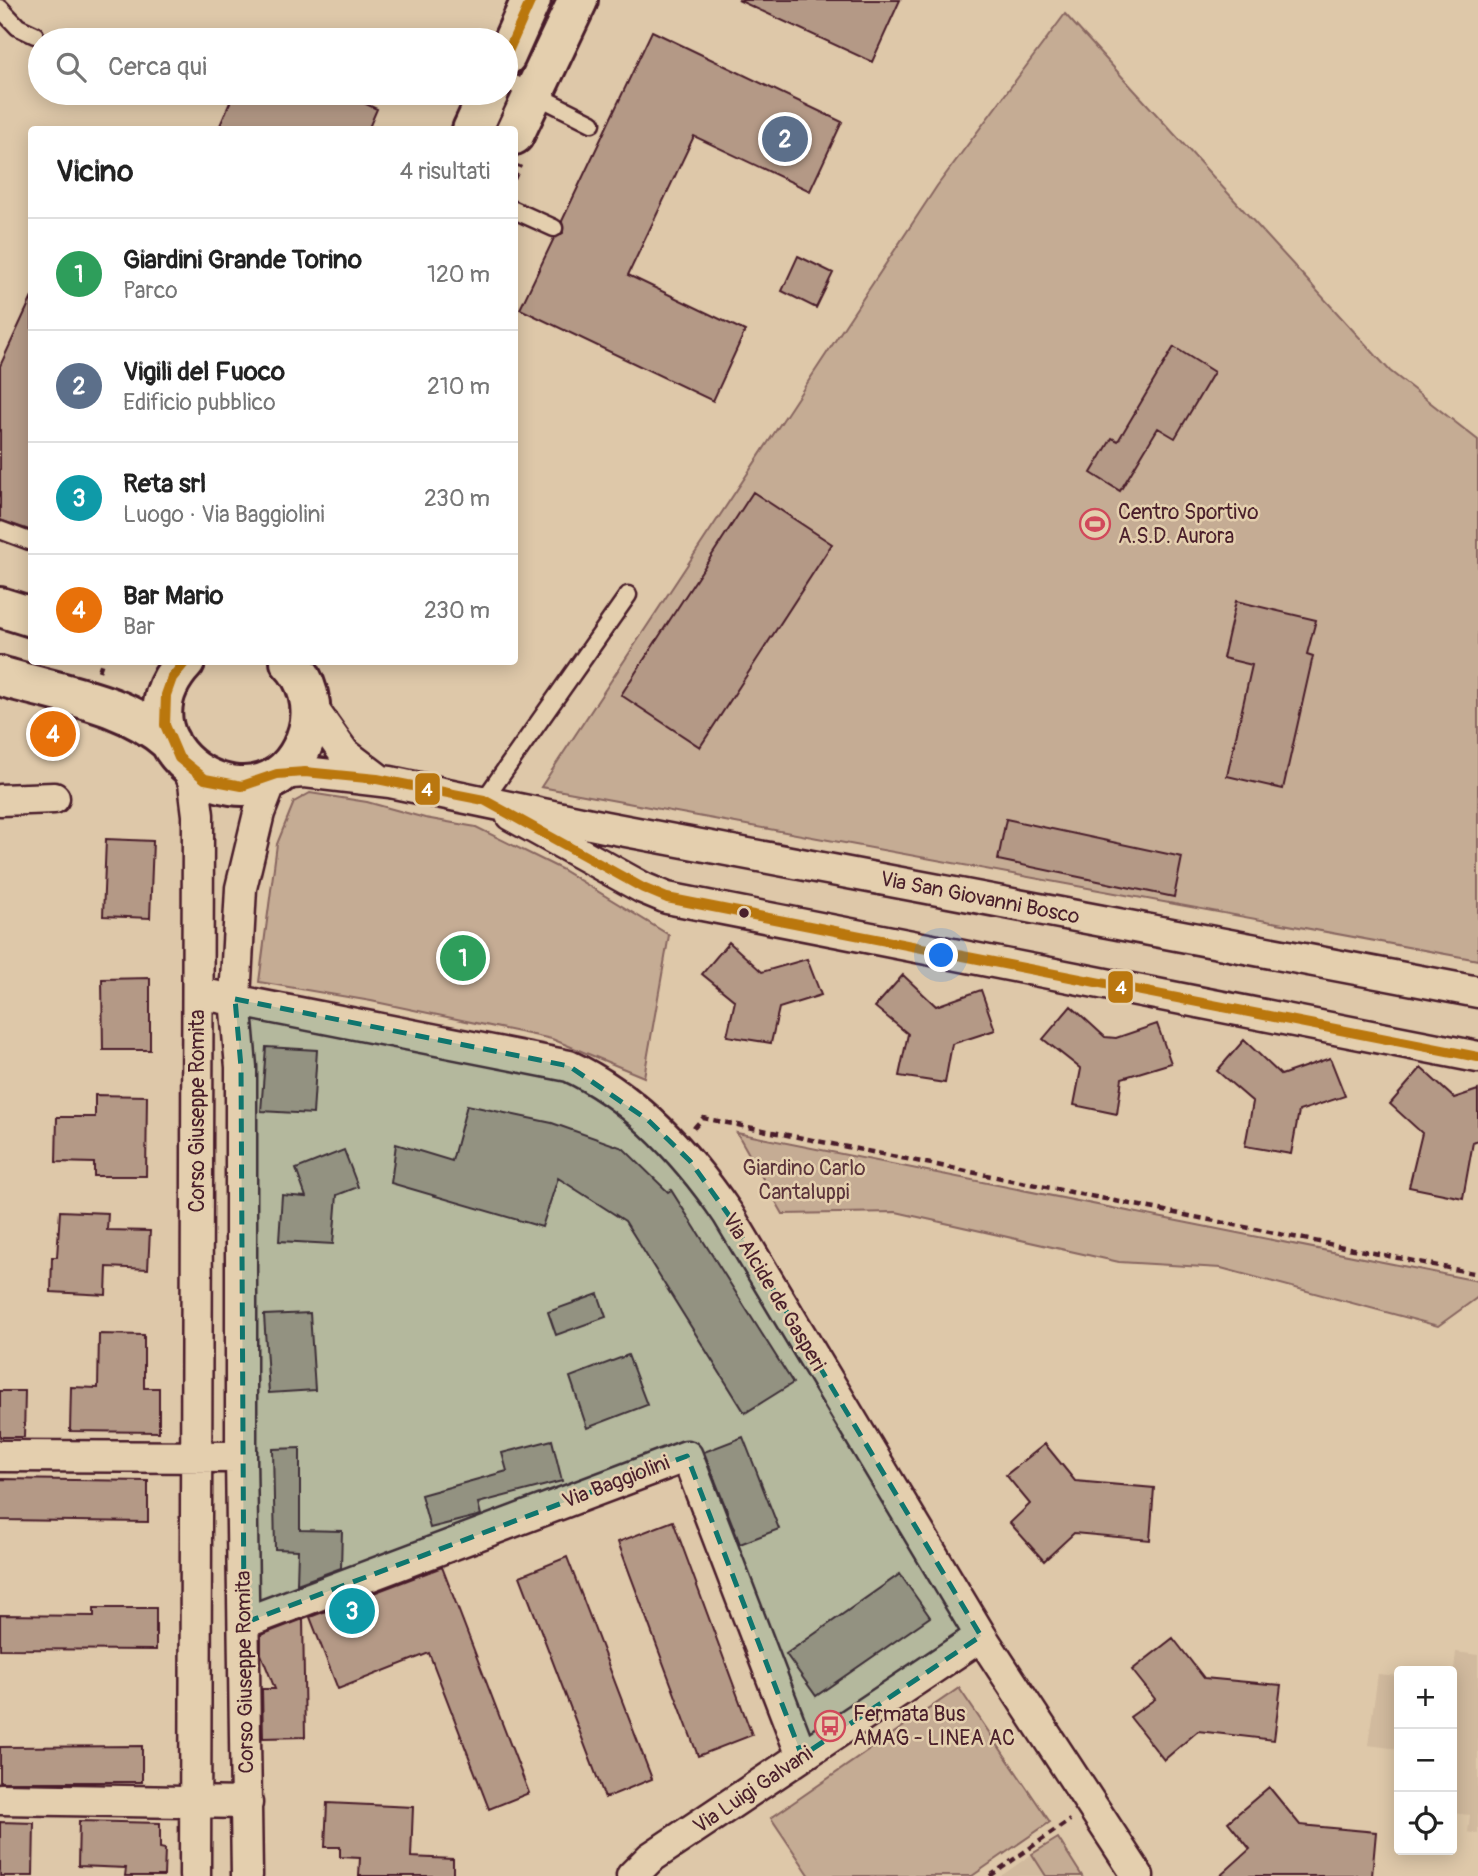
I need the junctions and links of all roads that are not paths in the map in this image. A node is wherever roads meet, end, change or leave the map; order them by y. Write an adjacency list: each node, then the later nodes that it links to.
1 (531, 0): 4 (main road)
2 (578, 0): 6 (main road)
3 (0, 8): 5 (lane)
4 (518, 29)
5 (28, 31)
6 (520, 87): 9 (lane)
7 (483, 105): 10 (main road)
8 (518, 105): 11 (main road)
9 (592, 123)
10 (474, 126)
11 (515, 126)
12 (518, 212): 13 (lane)
13 (554, 228)
14 (0, 530): 15 (lane)
15 (28, 540)
16 (628, 595): 28 (lane)
17 (0, 607): 18 (main road)
18 (28, 616)
19 (183, 665): 23 (main road)
20 (293, 665): 22 (main road)
21 (0, 676): 23 (main road)
22 (310, 705): 24 (main road); 25 (street)
23 (178, 754): 24 (main road); 30 (street, Corso Giuseppe Romita)
24 (275, 776): 25 (street); 31 (street, Corso Giuseppe Romita)
25 (390, 782): 28 (street, Via San Giovanni Bosco)
26 (54, 798): 27 (street)
27 (0, 800)
28 (484, 800): 29 (street, Via San Giovanni Bosco); 32 (street, Via San Giovanni Bosco)
29 (1478, 992)
30 (198, 993): 31 (street, Via Alcide de Gasperi); 34 (street, Corso Giuseppe Romita)
31 (235, 999): 35 (street, Corso Giuseppe Romita); 37 (street, Via Alcide de Gasperi)
32 (1478, 1057)
33 (0, 1456): 34 (street)
34 (196, 1457): 35 (street); 40 (street, Corso Giuseppe Romita)
35 (241, 1457): 36 (street, Corso Giuseppe Romita)
36 (244, 1623): 38 (street, Via Baggiolini); 41 (street, Corso Giuseppe Romita)
37 (981, 1636): 38 (street, Via Luigi Galvani); 45 (street, Via Alcide de Gasperi)
38 (802, 1756): 44 (street, Via Luigi Galvani)
39 (0, 1799): 40 (street)
40 (196, 1803): 41 (street, Corso Giuseppe Romita); 42 (street, Corso Giuseppe Romita)
41 (247, 1804): 43 (street, Corso Giuseppe Romita)
42 (195, 1876)
43 (247, 1876)
44 (632, 1876)
45 (1138, 1876)

